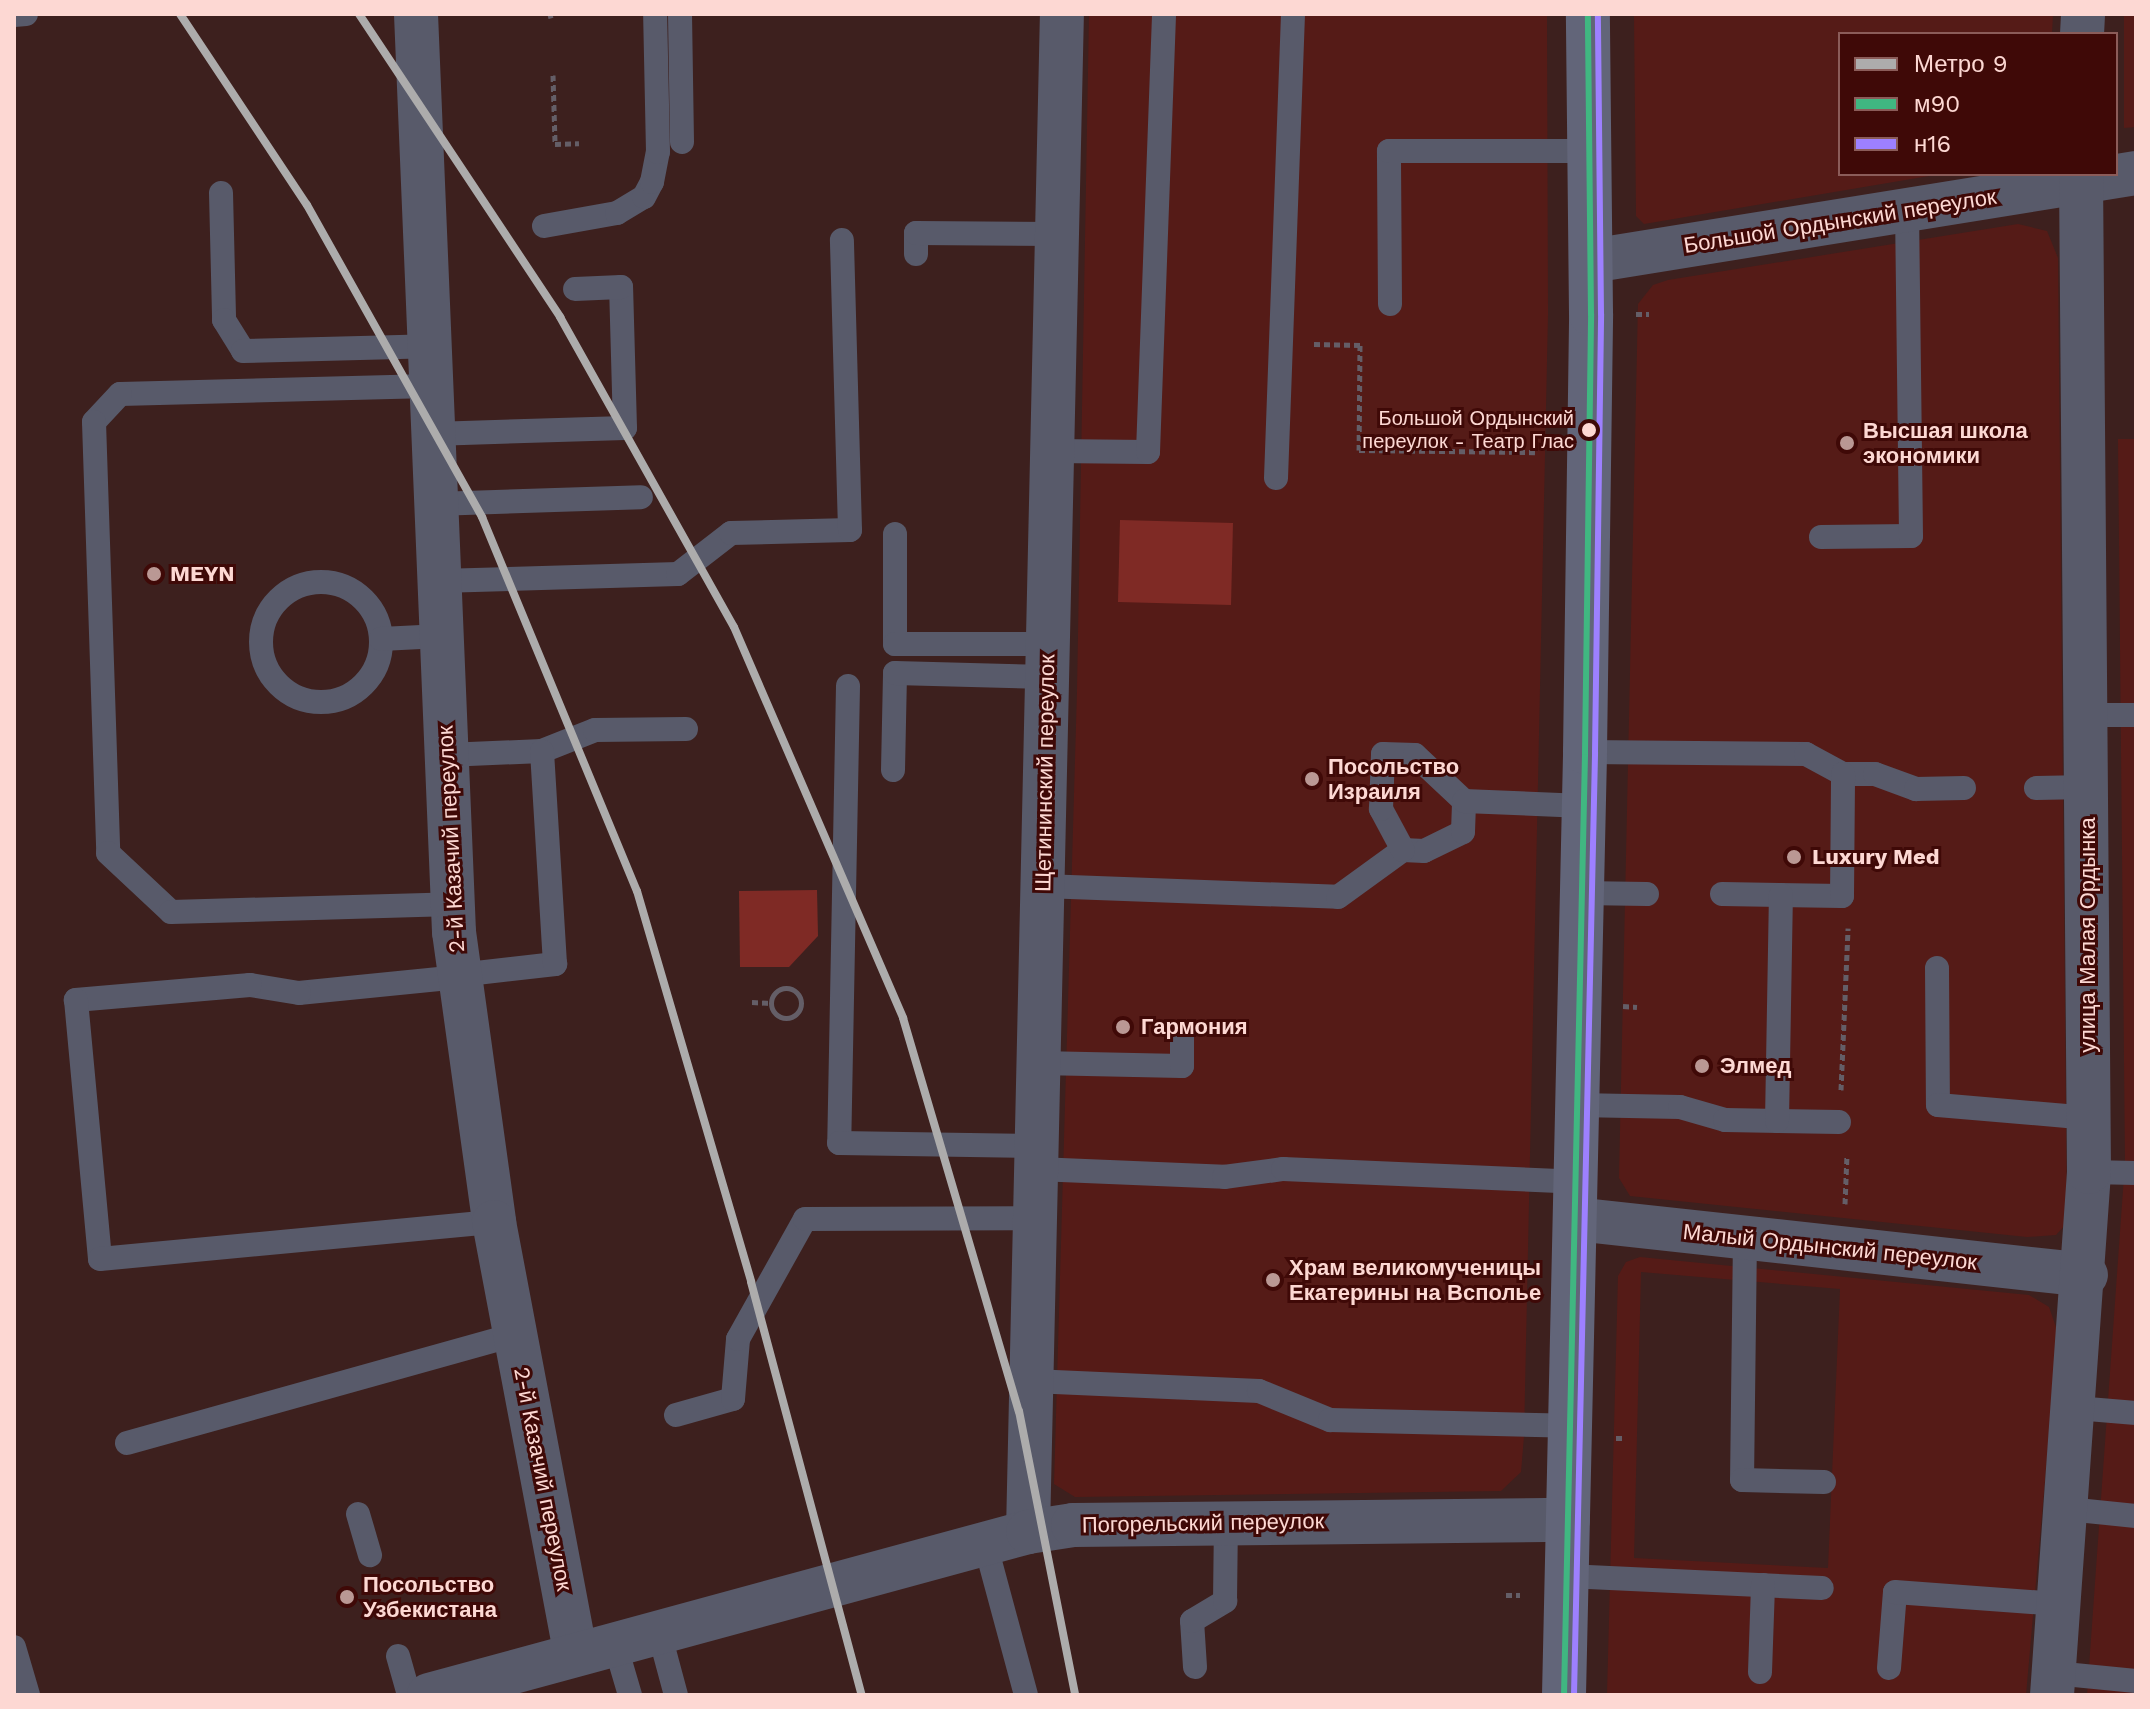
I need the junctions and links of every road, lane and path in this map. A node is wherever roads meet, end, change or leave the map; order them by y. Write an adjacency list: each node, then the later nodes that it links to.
1 (26, 14): 9 (lane)
2 (416, 14): 28 (street, 2-й Казачий переулок)
3 (655, 14): 18 (lane)
4 (680, 14): 11 (lane)
5 (1062, 14): 19 (street, Щетининский переулок)
6 (1164, 14): 30 (lane)
7 (1293, 14): 32 (lane)
8 (1588, 14): 13 (main road)
9 (14, 15)
10 (553, 75): 12 (path)
11 (682, 142)
12 (579, 143)
13 (1589, 151): 22 (main road); 24 (lane)
14 (2102, 176): 15 (street, Большой Ордынский переулок)
15 (2080, 178): 17 (street, Большой Ордынский переулок); 42 (street, улица Малая Ордынка)
16 (221, 193): 28 (lane)
17 (1907, 211): 22 (street, Большой Ордынский переулок); 36 (lane)
18 (544, 226)
19 (1057, 234): 21 (lane); 30 (street, Щетининский переулок)
20 (842, 240): 37 (lane)
21 (916, 254)
22 (1591, 261): 46 (main road)
23 (575, 289): 29 (lane)
24 (1390, 304)
25 (1636, 314): 26 (path)
26 (1649, 314)
27 (1327, 344): 31 (path)
28 (429, 366): 29 (street, 2-й Казачий переулок); 62 (lane)
29 (432, 434): 34 (street, 2-й Казачий переулок)
30 (1053, 451): 40 (street, Щетининский переулок)
31 (1535, 452)
32 (1276, 478)
33 (641, 497): 34 (lane)
34 (435, 504): 37 (street, 2-й Казачий переулок)
35 (895, 534): 40 (lane)
36 (1821, 537)
37 (439, 581): 38 (street, 2-й Казачий переулок)
38 (441, 636): 39 (lane); 47 (street, 2-й Казачий переулок)
39 (381, 639): 39 (lane)
40 (1048, 660): 48 (lane); 56 (street, Щетининский переулок)
41 (848, 686): 75 (lane)
42 (2086, 715): 43 (lane); 50 (street, улица Малая Ордынка)
43 (2136, 715)
44 (686, 729): 45 (lane)
45 (542, 751): 47 (lane); 64 (lane)
46 (1585, 752): 49 (lane); 54 (main road)
47 (446, 755): 62 (street, 2-й Казачий переулок)
48 (893, 770)
49 (1843, 774): 51 (lane); 61 (lane)
50 (2087, 787): 52 (lane); 72 (street, улица Малая Ордынка)
51 (1964, 788)
52 (2036, 788)
53 (1464, 801): 54 (lane); 55 (lane); 55 (lane)
54 (1584, 806): 57 (main road)
55 (1403, 850): 56 (lane)
56 (1043, 886): 70 (street, Щетининский переулок)
57 (1582, 893): 58 (lane); 71 (main road)
58 (1647, 894)
59 (1722, 894): 60 (lane)
60 (1781, 895): 61 (lane); 73 (lane)
61 (1842, 896): 74 (path)
62 (453, 904): 64 (street, 2-й Казачий переулок)
63 (1937, 968): 72 (lane)
64 (459, 976): 81 (street, 2-й Казачий переулок); 81 (lane)
65 (752, 1002): 66 (path)
66 (771, 1003): 66 (path)
67 (1622, 1006): 68 (path)
68 (1637, 1007)
69 (1182, 1037): 70 (lane)
70 (1039, 1063): 75 (street, Щетининский переулок)
71 (1577, 1105): 73 (lane); 78 (main road)
72 (2089, 1118): 76 (street, улица Малая Ордынка)
73 (1777, 1121): 74 (lane)
74 (1839, 1122): 79 (path)
75 (1037, 1158): 78 (lane); 80 (street, Щетининский переулок)
76 (2089, 1172): 77 (lane); 83 (street, улица Малая Ордынка)
77 (2136, 1173)
78 (1575, 1200): 82 (street, Малый Ордынский переулок); 89 (main road)
79 (1845, 1213)
80 (1035, 1218): 85 (street, Щетининский переулок); 88 (lane)
81 (494, 1222): 84 (street, 2-й Казачий переулок)
82 (1745, 1237): 83 (street, Малый Ордынский переулок); 93 (lane)
83 (2086, 1275): 86 (street, улица Малая Ордынка)
84 (515, 1335): 92 (lane); 110 (street, 2-й Казачий переулок)
85 (1032, 1381): 89 (lane); 99 (street, Щетининский переулок)
86 (2076, 1408): 87 (lane); 94 (street, улица Малая Ордынка)
87 (2136, 1413)
88 (676, 1415)
89 (1570, 1426): 98 (main road)
90 (1616, 1438): 91 (path)
91 (1625, 1438)
92 (127, 1443)
93 (1824, 1482)
94 (2067, 1509): 96 (lane); 107 (street, улица Малая Ордынка)
95 (358, 1514): 101 (lane)
96 (2136, 1516)
97 (1226, 1520): 98 (street, Погорельский переулок); 99 (street, Погорельский переулок); 112 (lane)
98 (1568, 1520): 102 (main road)
99 (1028, 1532): 100 (street, Погорельский переулок)
100 (985, 1543): 108 (street, Погорельский переулок); 122 (lane)
101 (370, 1555)
102 (1567, 1576): 103 (lane); 123 (main road)
103 (1763, 1585): 104 (lane); 114 (lane)
104 (1822, 1588)
105 (1506, 1595): 106 (path)
106 (1520, 1595)
107 (2060, 1604): 113 (lane); 116 (street, улица Малая Ордынка)
108 (659, 1632): 110 (street, Погорельский переулок); 121 (lane)
109 (14, 1647): 117 (lane)
110 (596, 1649): 119 (street, Погорельский переулок); 120 (lane)
111 (398, 1656): 118 (lane)
112 (1195, 1667)
113 (1889, 1668)
114 (1760, 1672)
115 (2136, 1681): 116 (lane)
116 (2053, 1684)
117 (28, 1695)
118 (409, 1695)
119 (429, 1695)
120 (630, 1695)
121 (676, 1695)
122 (1026, 1695)
123 (1564, 1695)

